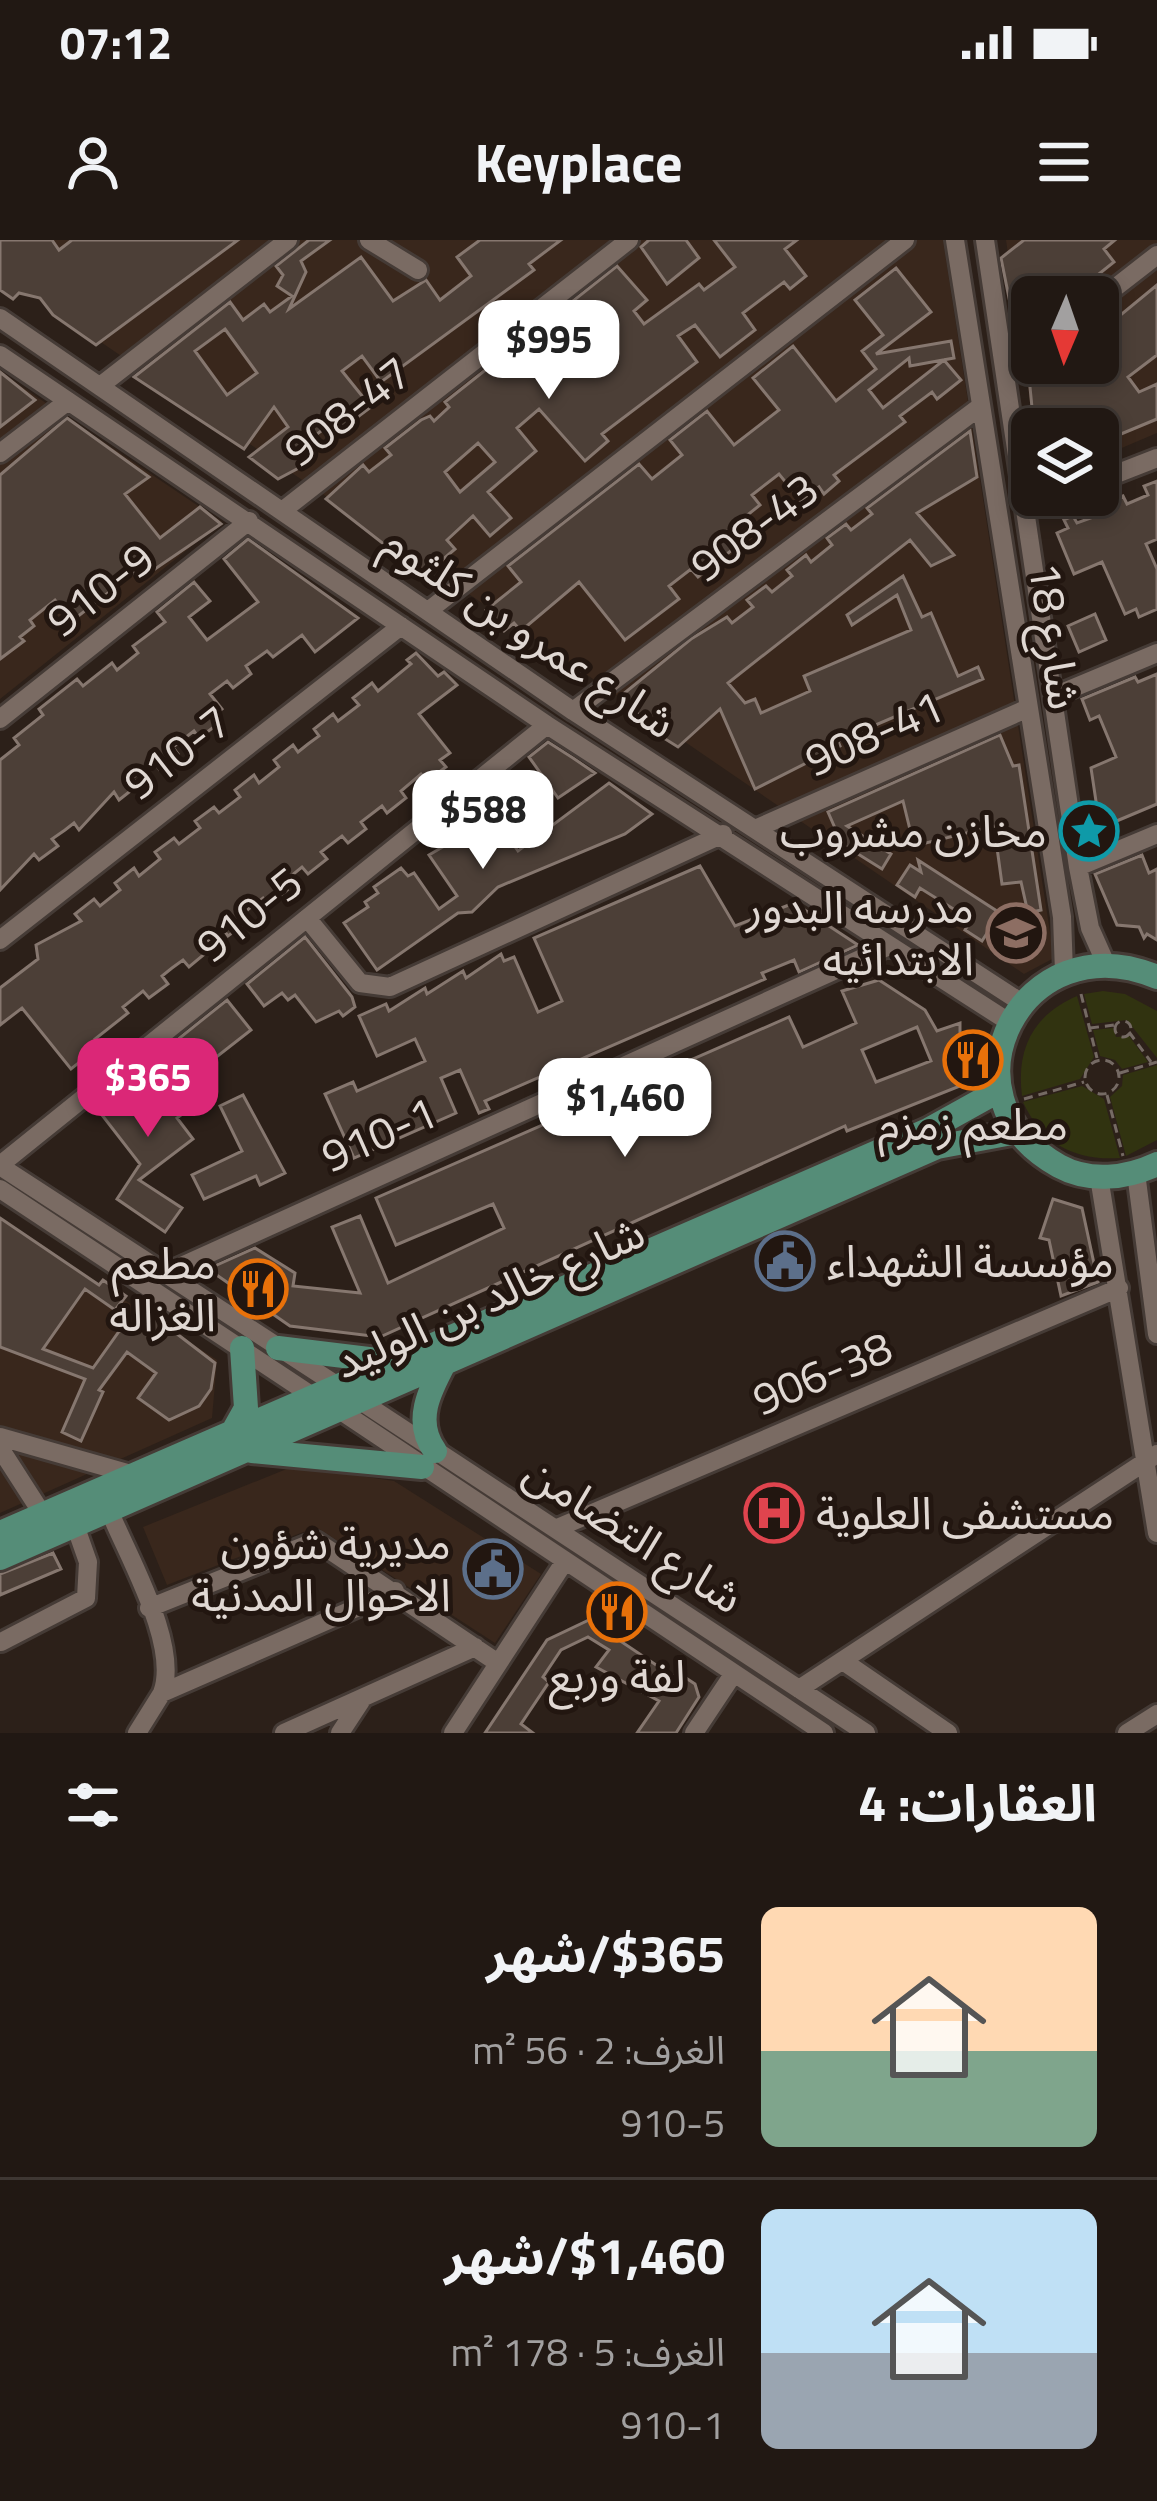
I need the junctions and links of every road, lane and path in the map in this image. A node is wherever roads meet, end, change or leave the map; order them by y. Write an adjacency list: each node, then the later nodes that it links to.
1 (288, 240): 14 (street)
2 (369, 240): 8 (street)
3 (629, 240): 21 (street, 908-47)
4 (905, 240): 26 (street)
5 (955, 240): 16 (street, شارع 18)
6 (985, 240): 13 (street, شارع 18)
7 (1157, 255): 9 (street)
8 (418, 270)
9 (1119, 285)
10 (0, 319): 14 (street, شارع عمرو بن كلثوم)
11 (0, 355): 15 (street, شارع عمرو بن كلثوم)
12 (1011, 368): 13 (street)
13 (1005, 373): 17 (street, شارع 18)
14 (100, 386): 21 (street, شارع عمرو بن كلثوم)
15 (68, 400): 18 (street); 25 (street, شارع عمرو بن كلثوم)
16 (981, 406): 24 (street, شارع 18); 31 (street, 908-43)
17 (1011, 412)
18 (0, 453)
19 (1157, 458): 20 (street)
20 (1119, 473)
21 (283, 511): 26 (street, شارع عمرو بن كلثوم)
22 (1011, 513): 24 (street)
23 (1027, 516): 29 (street, شارع 18)
24 (998, 517): 30 (street, شارع 18)
25 (249, 521): 27 (street, شارع عمرو بن كلثوم); 32 (street, 910-9)
26 (428, 611): 31 (street, شارع عمرو بن كلثوم)
27 (401, 626): 33 (street, شارع عمرو بن كلثوم); 39 (street, 910-7)
28 (1157, 653): 29 (street)
29 (1054, 696): 37 (street, شارع 18)
30 (1025, 709): 34 (street, 908-41); 42 (street, شارع 18)
31 (573, 711): 34 (street, شارع عمرو بن كلثوم)
32 (0, 719)
33 (547, 725): 36 (street, شارع عمرو بن كلثوم); 38 (street, 910-5)
34 (748, 825): 36 (street, 908-41); 45 (street, شارع عمرو بن كلثوم)
35 (1157, 833): 37 (street)
36 (718, 837): 38 (street, 908-41); 40 (street, شارع عمرو بن كلثوم)
37 (1078, 867): 41 (street, شارع 18)
38 (307, 918): 57 (street, 910-5)
39 (0, 940)
40 (890, 946): 45 (street, شارع عمرو بن كلثوم); 60 (street, 910-1)
41 (1106, 964): 42 (main road); 43 (main road)
42 (1064, 972): 45 (main road)
43 (1157, 977)
44 (1081, 994): 47 (path)
45 (1016, 1012): 54 (main road)
46 (1116, 1025): 47 (path); 48 (path); 48 (path)
47 (1090, 1028): 49 (path)
48 (1129, 1032): 50 (path)
49 (1098, 1060): 51 (path); 52 (path)
50 (1155, 1062): 51 (path)
51 (1119, 1073): 53 (path)
52 (1085, 1082): 53 (path); 54 (path)
53 (1106, 1093): 56 (path)
54 (1011, 1095): 55 (main road); 65 (main road, شارع خالد بن الوليد)
55 (1017, 1132): 58 (main road); 66 (main road, شارع خالد بن الوليد)
56 (1139, 1165): 58 (main road); 62 (street)
57 (0, 1166): 60 (street, شارع التضامن)
58 (1099, 1177): 61 (street)
59 (0, 1189): 63 (street)
60 (164, 1274): 64 (street, شارع التضامن)
61 (1119, 1288): 72 (street); 78 (street, 906-38)
62 (1157, 1334)
63 (242, 1348): 67 (street); 70 (main road)
64 (278, 1348): 65 (main road); 68 (street, شارع التضامن)
65 (405, 1357): 68 (main road, شارع خالد بن الوليد)
66 (446, 1362): 68 (main road, شارع خالد بن الوليد); 73 (main road)
67 (314, 1397): 68 (main road, شارع خالد بن الوليد); 70 (main road, شارع خالد بن الوليد)
68 (345, 1399): 70 (main road, شارع خالد بن الوليد); 73 (street, شارع التضامن)
69 (0, 1436): 74 (street)
70 (238, 1442): 73 (main road); 74 (main road, شارع خالد بن الوليد); 75 (main road, شارع خالد بن الوليد)
71 (0, 1448): 76 (street)
72 (1152, 1458): 80 (street); 87 (street)
73 (429, 1459): 78 (street, شارع التضامن); 82 (street, شارع التضامن)
74 (134, 1475): 76 (main road, شارع خالد بن الوليد)
75 (109, 1510): 77 (main road, شارع خالد بن الوليد); 84 (street)
76 (43, 1515): 79 (main road, شارع خالد بن الوليد)
77 (75, 1525): 81 (main road, شارع خالد بن الوليد); 85 (street)
78 (554, 1529): 90 (street, شارع التضامن)
79 (0, 1533)
80 (1157, 1533)
81 (0, 1558)
82 (565, 1561): 88 (street); 89 (street, شارع التضامن)
83 (394, 1591): 84 (street); 86 (street); 91 (street)
84 (149, 1608): 91 (street)
85 (1, 1642)
86 (475, 1647): 88 (street); 92 (street)
87 (843, 1661): 90 (street); 103 (street)
88 (498, 1663): 98 (street)
89 (734, 1673): 93 (street, شارع التضامن); 99 (street)
90 (800, 1690): 102 (street, شارع التضامن)
91 (162, 1693): 95 (street)
92 (361, 1701): 96 (street); 97 (street)
93 (795, 1714): 100 (street); 101 (street, شارع التضامن)
94 (1157, 1714): 104 (street)
95 (137, 1733)
96 (284, 1733)
97 (340, 1733)
98 (453, 1733)
99 (694, 1733)
100 (782, 1733)
101 (824, 1733)
102 (866, 1733)
103 (948, 1733)
104 (1127, 1733)

